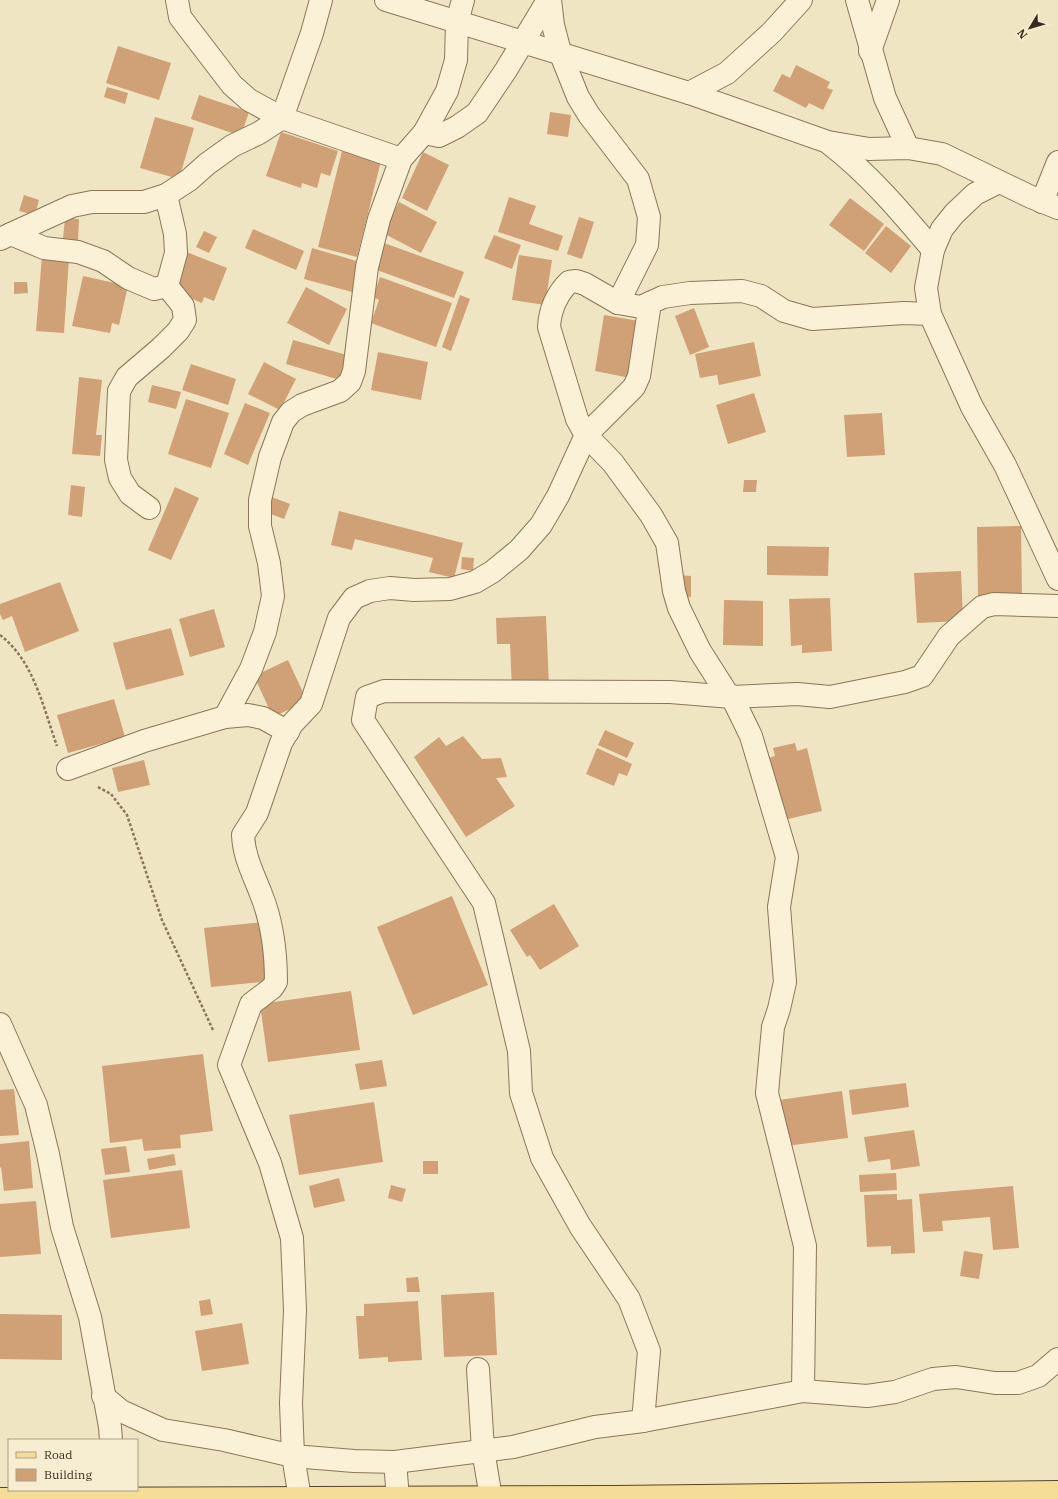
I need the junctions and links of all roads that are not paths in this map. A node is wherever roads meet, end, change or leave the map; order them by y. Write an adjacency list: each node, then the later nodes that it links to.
1 (178, 0): 14 (street)
2 (321, 0): 14 (street)
3 (386, 0): 9 (street)
4 (463, 0): 9 (street)
5 (549, 0): 10 (street); 12 (street)
6 (801, 0): 13 (street)
7 (857, 0): 11 (street)
8 (888, 0): 11 (street)
9 (457, 22): 10 (street); 15 (street)
10 (523, 41): 12 (street); 15 (street)
11 (870, 51): 17 (street)
12 (560, 52): 13 (street); 26 (street)
13 (689, 93): 16 (street)
14 (282, 118): 18 (street); 21 (street)
15 (424, 133): 18 (street)
16 (828, 142): 17 (street); 24 (street)
17 (908, 148): 20 (street)
18 (401, 159): 34 (street)
19 (1058, 162): 22 (street)
20 (999, 182): 22 (street); 24 (street)
21 (166, 195): 23 (street); 25 (street)
22 (1050, 205)
23 (6, 236): 25 (street)
24 (933, 250): 28 (street)
25 (167, 286): 30 (street)
26 (618, 303): 27 (street); 29 (street)
27 (650, 303): 28 (street); 29 (street)
28 (930, 314): 31 (street)
29 (586, 435): 33 (street); 35 (street)
30 (150, 508)
31 (1058, 579)
32 (1058, 606): 33 (street)
33 (732, 698): 40 (street); 42 (street)
34 (226, 717): 35 (street); 36 (street)
35 (288, 732): 45 (street)
36 (68, 769)
37 (0, 1024): 41 (street)
38 (1058, 1359): 40 (street)
39 (478, 1370): 44 (street)
40 (803, 1391): 42 (street)
41 (103, 1396): 43 (street); 45 (street)
42 (643, 1421): 44 (street)
43 (111, 1439)
44 (483, 1450): 46 (street); 50 (street)
45 (294, 1456): 46 (street); 48 (street)
46 (395, 1462): 49 (street)
47 (1058, 1492): 50 (main road)
48 (300, 1498): 49 (main road); 52 (main road)
49 (398, 1498): 50 (main road)
50 (491, 1498)
51 (0, 1499): 52 (main road)
52 (113, 1499)

